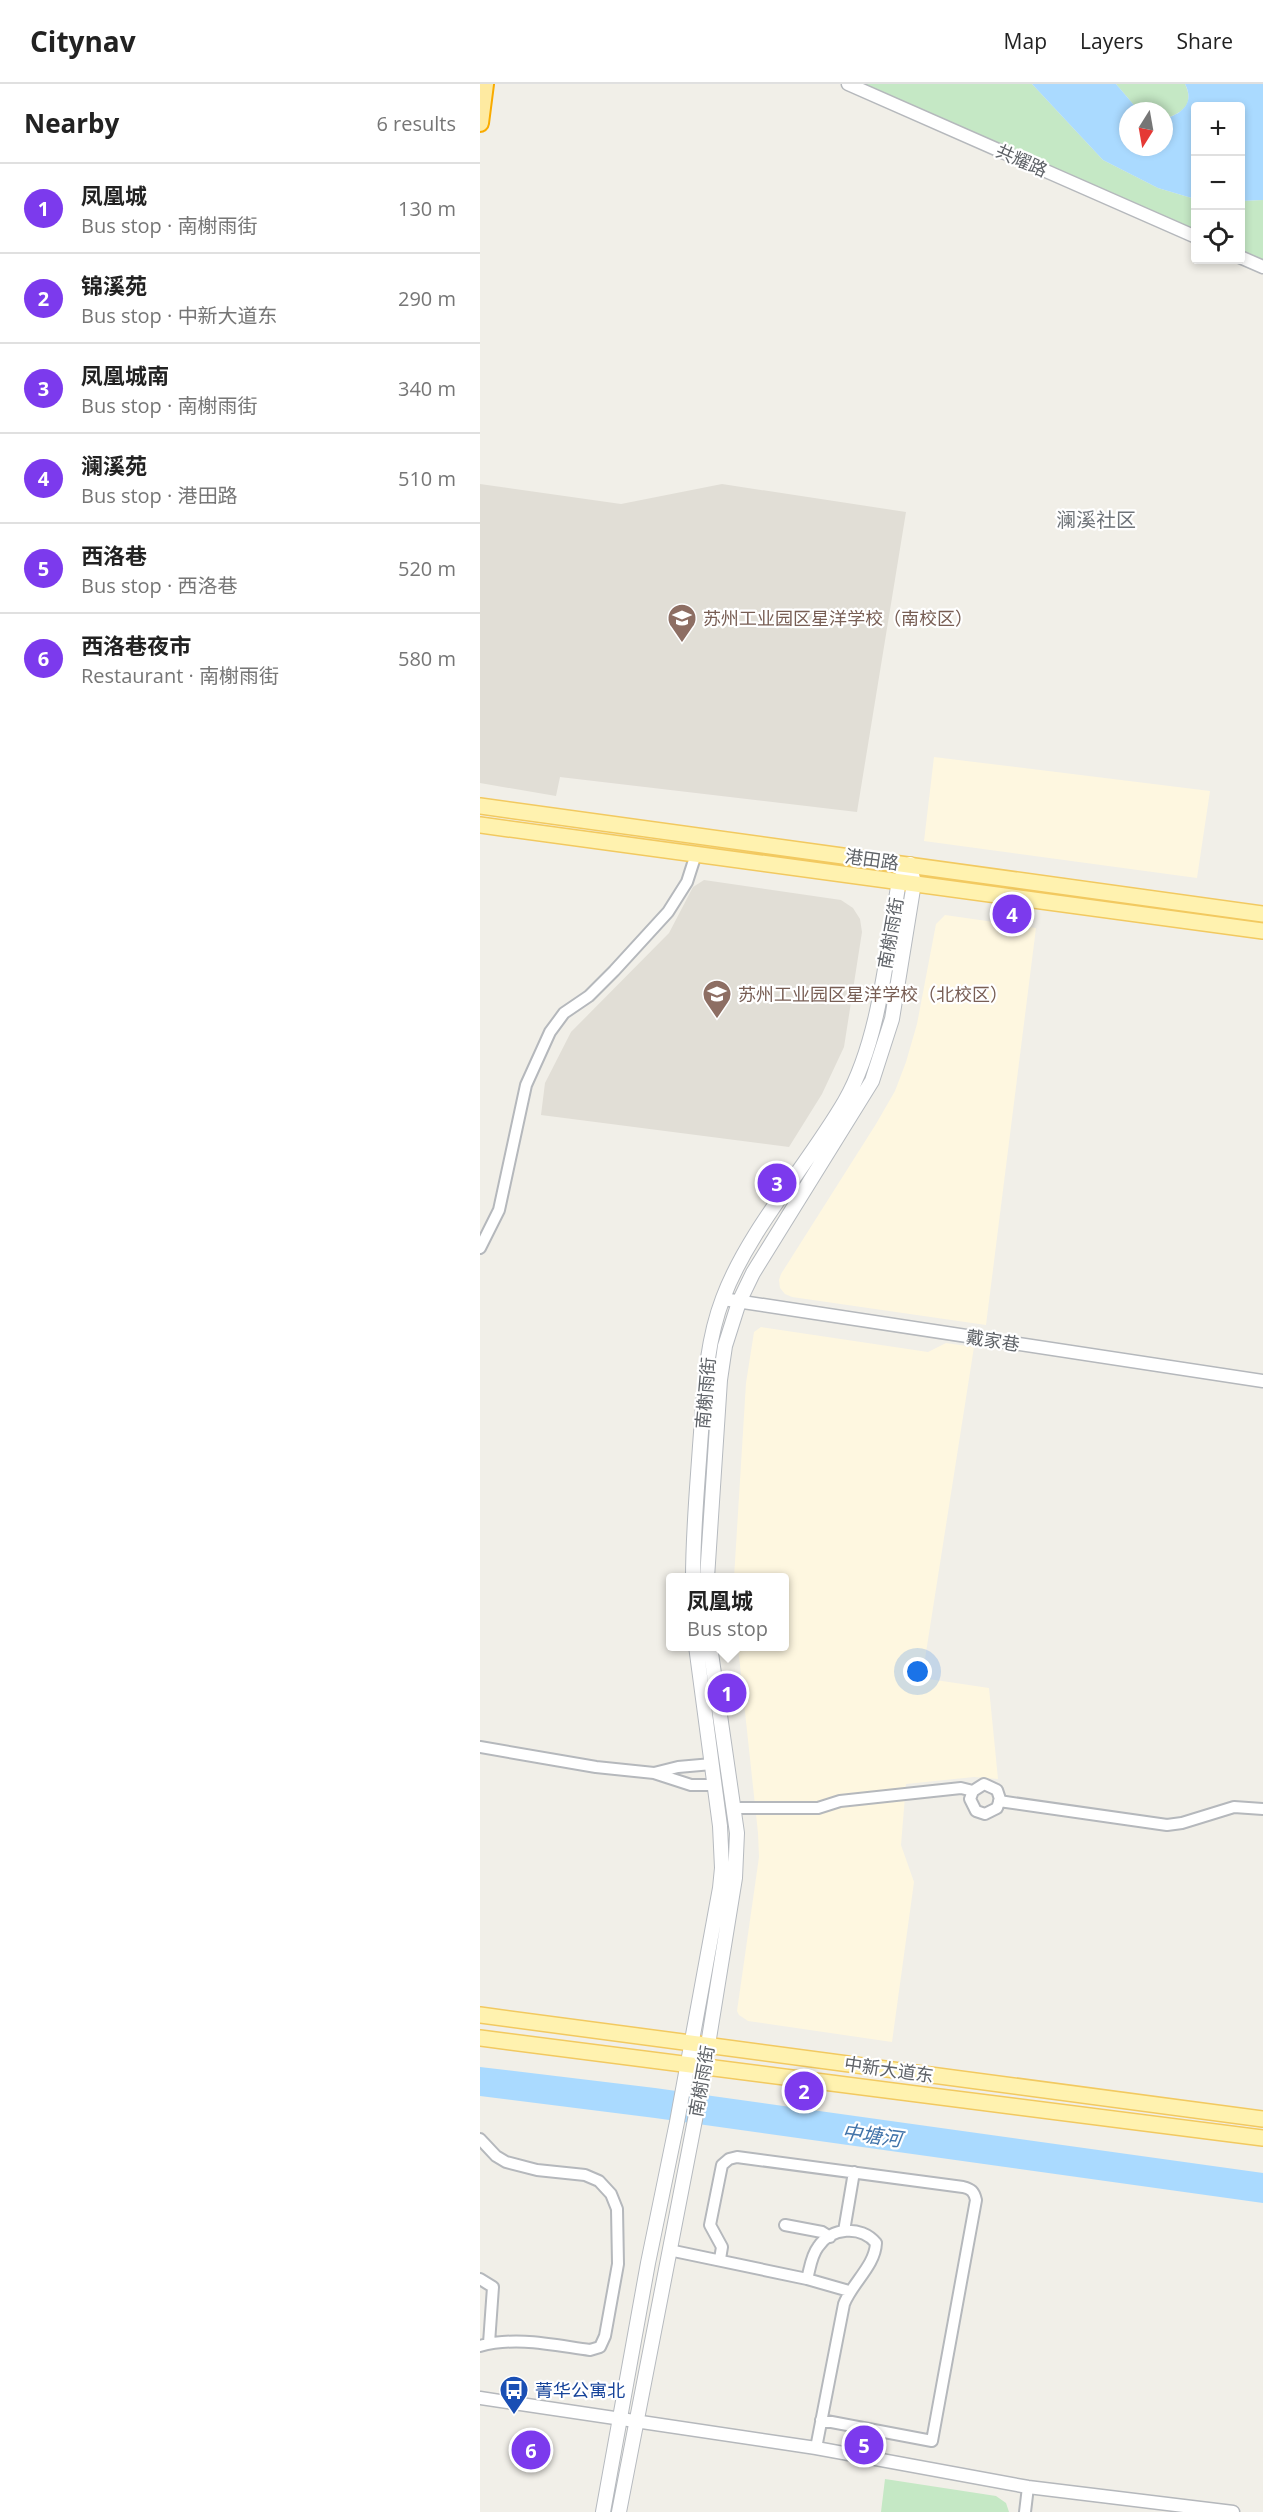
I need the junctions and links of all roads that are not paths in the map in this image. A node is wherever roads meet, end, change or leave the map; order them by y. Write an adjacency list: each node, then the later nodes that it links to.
1 (485, 84): 3 (highway)
2 (848, 84): 4 (street, 共耀路)
3 (480, 123)
4 (1191, 235)
5 (1245, 259): 6 (street)
6 (1263, 267)
7 (480, 806): 10 (main road, 港田路)
8 (480, 825): 9 (main road, 港田路)
9 (696, 854): 11 (main road, 港田路); 14 (street)
10 (910, 864): 11 (main road, 南榭雨街); 12 (main road, 港田路)
11 (906, 882): 13 (main road, 港田路); 15 (main road, 南榭雨街); 16 (main road, 南榭雨街)
12 (1263, 914)
13 (1263, 931)
14 (480, 1248)
15 (723, 1299): 16 (street, 戴家巷); 18 (main road, 南榭雨街)
16 (739, 1302): 17 (street, 戴家巷); 19 (main road, 南榭雨街)
17 (1263, 1381)
18 (693, 1573)
19 (707, 1573)
20 (697, 1651): 23 (main road, 南榭雨街)
21 (711, 1651): 28 (main road, 南榭雨街)
22 (480, 1747): 24 (street)
23 (712, 1764): 24 (street); 25 (main road, 南榭雨街)
24 (654, 1773): 25 (street)
25 (715, 1785): 32 (main road, 南榭雨街)
26 (973, 1791): 27 (street); 27 (street); 28 (street)
27 (999, 1801): 29 (street)
28 (733, 1808): 33 (main road, 南榭雨街)
29 (1263, 1809)
30 (480, 2015): 32 (main road, 中新大道东)
31 (480, 2038): 34 (main road, 中新大道东)
32 (692, 2043): 33 (main road, 中新大道东); 34 (main road, 南榭雨街)
33 (708, 2044): 35 (main road, 南榭雨街); 36 (main road, 中新大道东)
34 (687, 2066): 35 (main road, 中新大道东); 50 (main road, 南榭雨街)
35 (704, 2066): 37 (main road, 中新大道东); 43 (main road, 南榭雨街)
36 (1263, 2119)
37 (1263, 2138)
38 (480, 2139): 48 (street)
39 (854, 2172): 41 (street); 44 (street); 52 (street)
40 (785, 2225): 42 (street)
41 (844, 2231): 42 (street); 47 (street)
42 (830, 2237): 46 (street)
43 (669, 2250): 44 (street); 51 (main road, 南榭雨街)
44 (720, 2259): 46 (street)
45 (480, 2279): 48 (street)
46 (807, 2279): 47 (street)
47 (849, 2291): 52 (street)
48 (485, 2345)
49 (480, 2398): 50 (street)
50 (620, 2418): 51 (street); 56 (main road, 南榭雨街)
51 (635, 2420): 53 (street); 57 (main road, 南榭雨街)
52 (821, 2420): 53 (street)
53 (816, 2448): 54 (street)
54 (1029, 2487): 55 (street); 58 (street)
55 (1225, 2511)
56 (603, 2512)
57 (619, 2512)
58 (1025, 2512)

